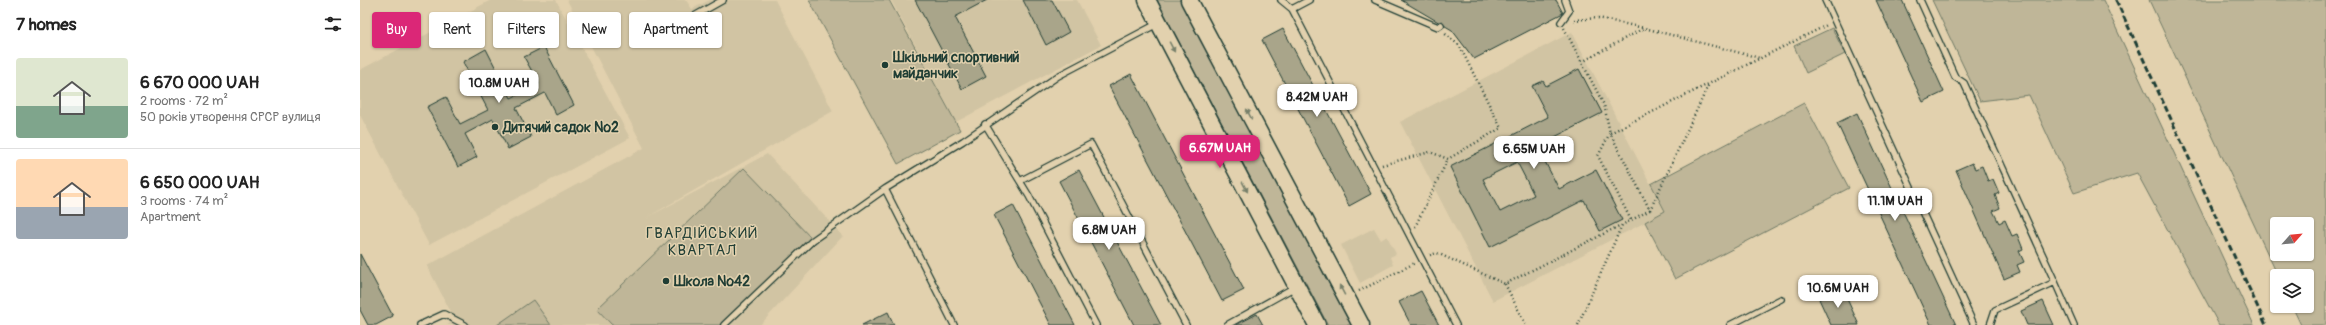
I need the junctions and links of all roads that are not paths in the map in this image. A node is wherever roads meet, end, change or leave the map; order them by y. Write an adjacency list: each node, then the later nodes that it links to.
1 (723, 0): 11 (lane)
2 (1147, 0): 13 (main road)
3 (1281, 0): 10 (lane)
4 (1309, 0): 10 (lane)
5 (1375, 0): 14 (lane)
6 (1565, 0): 12 (lane)
7 (1825, 0): 32 (lane)
8 (1920, 0): 18 (lane)
9 (1192, 3): 29 (main road, one-way to 9)
10 (1292, 9): 30 (lane)
11 (702, 12)
12 (1561, 22)
13 (1159, 23): 15 (lane); 19 (main road, one-way to 19)
14 (1440, 26)
15 (985, 124): 16 (lane); 17 (lane)
16 (1020, 181): 25 (lane); 26 (lane)
17 (885, 189): 23 (lane); 24 (lane)
18 (2055, 282): 33 (lane); 34 (lane)
19 (1297, 286): 27 (lane); 28 (main road)
20 (1781, 299): 31 (lane)
21 (420, 325): 22 (lane)
22 (465, 325)
23 (724, 325)
24 (954, 325)
25 (1096, 325)
26 (1186, 325)
27 (1227, 325)
28 (1317, 325)
29 (1360, 325)
30 (1456, 325)
31 (1730, 325)
32 (1974, 325)
33 (1990, 325)
34 (2074, 325)

